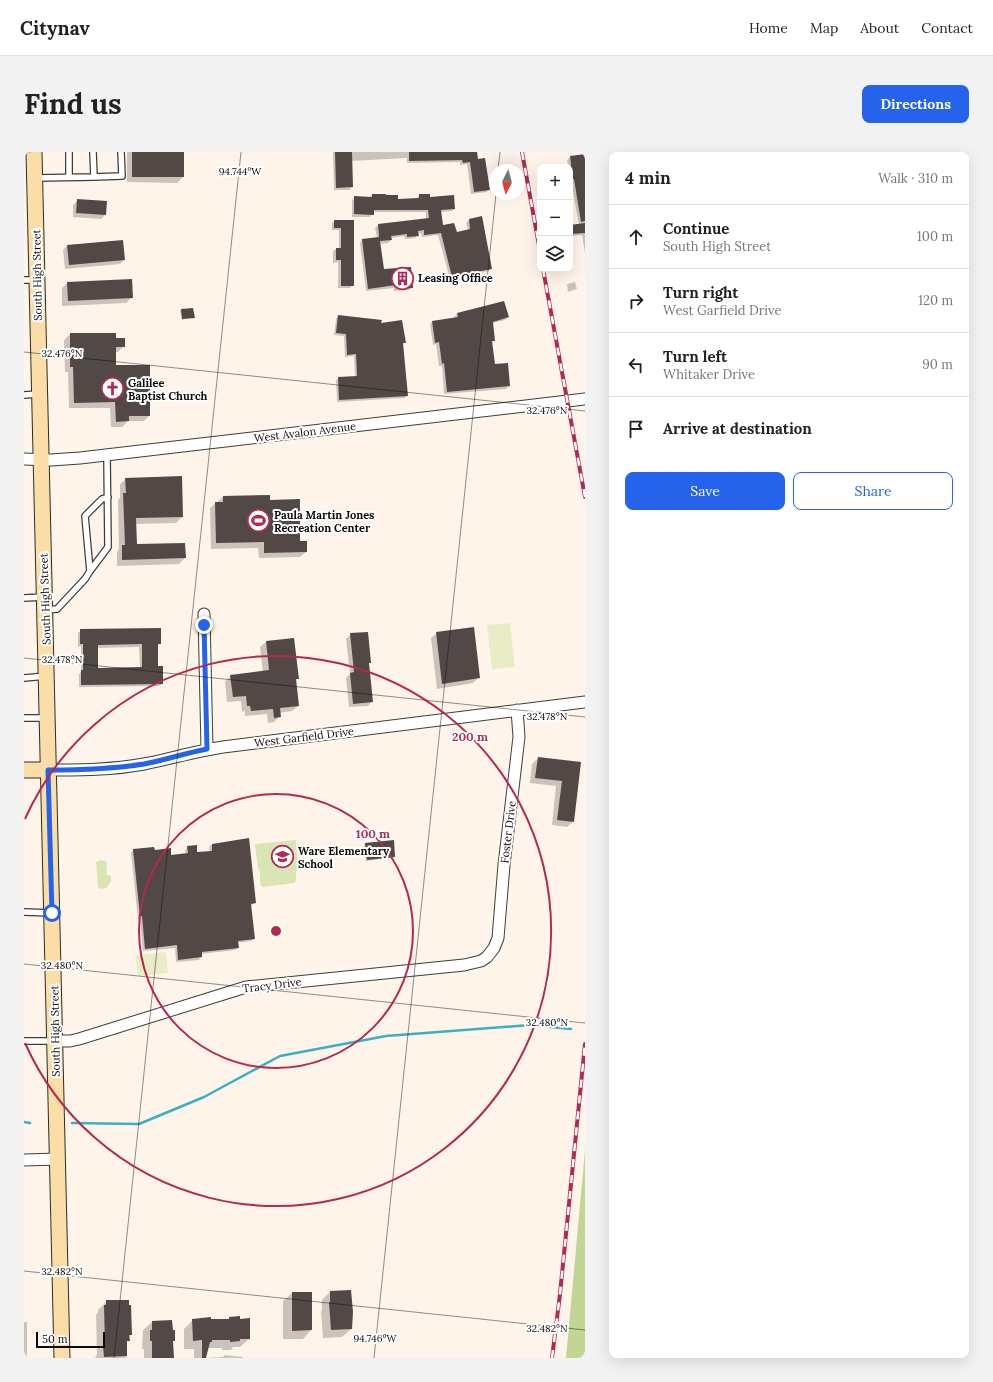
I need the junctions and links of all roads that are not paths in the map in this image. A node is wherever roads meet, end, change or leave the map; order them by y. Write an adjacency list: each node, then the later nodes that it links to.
1 (34, 152): 5 (main road, South High Street)
2 (69, 152): 6 (lane)
3 (93, 152): 7 (lane)
4 (121, 152): 7 (lane)
5 (29, 177): 6 (lane); 8 (main road, South High Street)
6 (69, 177): 7 (lane)
7 (94, 177)
8 (30, 280): 9 (main road, South High Street)
9 (39, 394): 10 (lane); 14 (main road, South High Street)
10 (24, 395)
11 (585, 399): 12 (street, West Avalon Avenue)
12 (107, 455): 14 (street, West Avalon Avenue); 15 (lane)
13 (24, 459): 14 (street, West Avalon Avenue)
14 (41, 460): 18 (main road, South High Street)
15 (108, 497): 16 (lane); 16 (lane)
16 (90, 571): 18 (lane)
17 (24, 598): 18 (lane)
18 (45, 604): 20 (main road, South High Street)
19 (204, 614): 26 (street)
20 (47, 676): 21 (lane); 25 (main road, South High Street)
21 (24, 678)
22 (585, 702): 23 (street, West Garfield Drive)
23 (517, 710): 26 (street, West Garfield Drive); 31 (street, Foster Drive)
24 (24, 718): 25 (lane)
25 (48, 718): 28 (main road, South High Street)
26 (207, 749): 28 (street, West Garfield Drive)
27 (24, 770): 28 (main road, West Garfield Drive)
28 (48, 770): 30 (main road, South High Street)
29 (24, 912): 30 (lane)
30 (52, 913): 33 (main road, South High Street)
31 (492, 952): 33 (street, Tracy Drive)
32 (24, 1041): 33 (lane)
33 (55, 1041): 35 (main road, South High Street)
34 (24, 1160): 35 (street)
35 (58, 1160): 36 (main road, South High Street)
36 (62, 1358)

